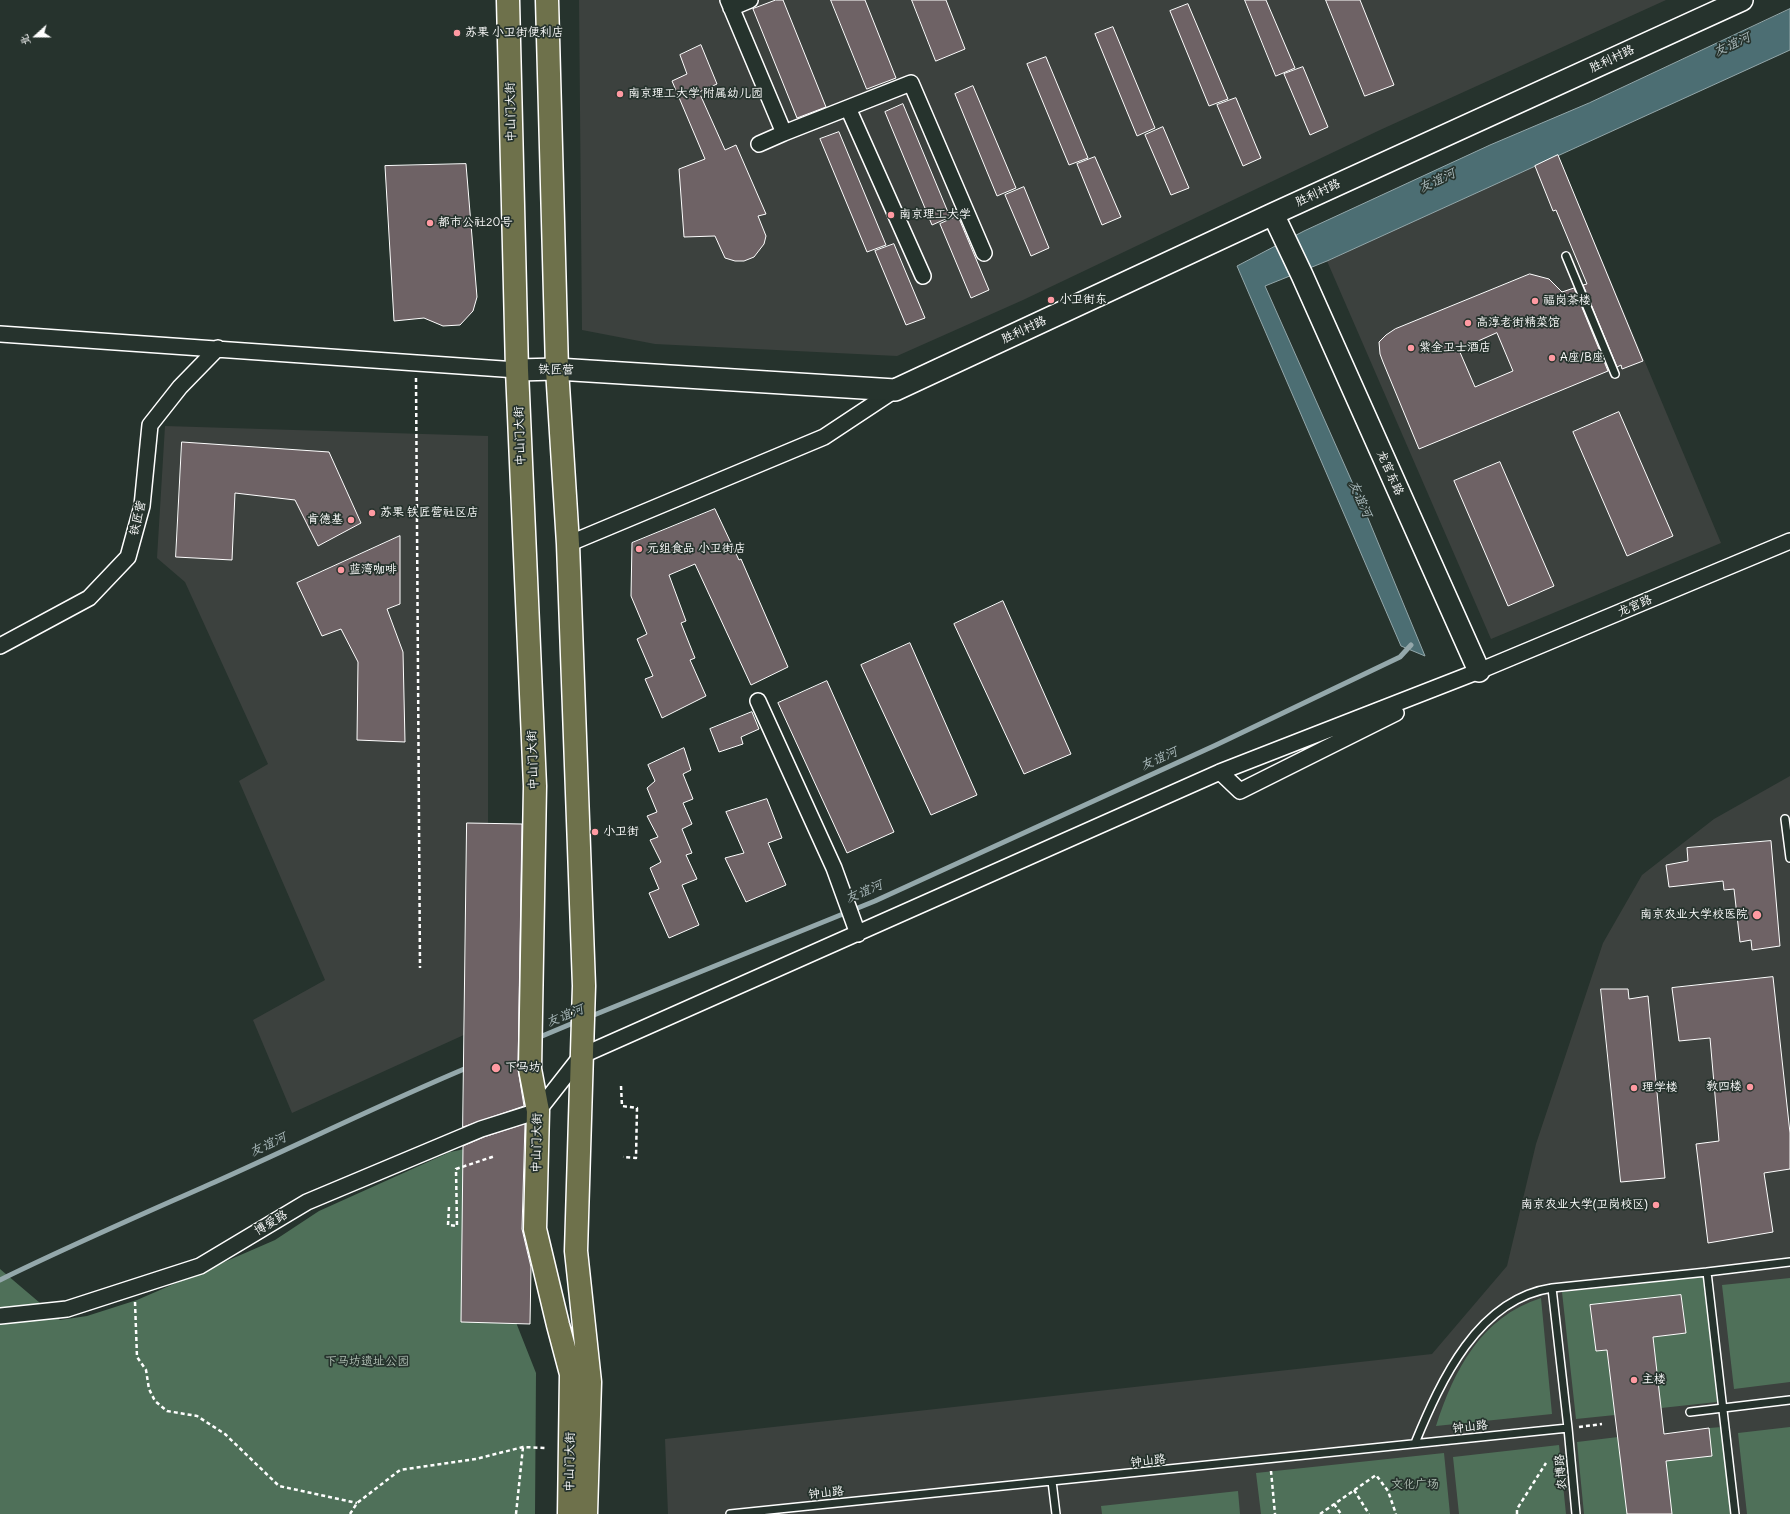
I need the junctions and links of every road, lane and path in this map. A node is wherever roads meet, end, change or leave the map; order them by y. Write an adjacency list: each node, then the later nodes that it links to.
1 (508, 0): 17 (main road, 中山门大街)
2 (547, 0): 16 (main road, 中山门大街)
3 (750, 0): 5 (street)
4 (1742, 0): 9 (street, 胜利村路)
5 (729, 4): 7 (street)
6 (848, 108): 7 (street); 10 (street); 12 (street)
7 (784, 133): 8 (street)
8 (759, 144)
9 (1272, 214): 19 (street, 胜利村路); 23 (street, 龙宫东路)
10 (984, 253)
11 (1566, 256): 18 (lane)
12 (923, 276)
13 (0, 334): 14 (street, 铁匠营)
14 (218, 348): 15 (street, 铁匠营); 22 (street, 铁匠营)
15 (416, 362): 17 (street, 铁匠营); 29 (path)
16 (557, 369): 17 (street, 铁匠营); 19 (street, 铁匠营); 21 (main road, 中山门大街)
17 (517, 370): 32 (main road, 中山门大街)
18 (1614, 374)
19 (895, 390): 21 (street)
20 (1790, 540): 23 (street, 龙宫路)
21 (568, 544): 30 (main road, 中山门大街)
22 (0, 646)
23 (1479, 671): 25 (street); 25 (street)
24 (758, 702): 28 (street)
25 (1220, 772): 28 (street)
26 (1785, 819): 27 (lane)
27 (1790, 858)
28 (856, 928): 30 (street)
29 (420, 968)
30 (581, 1056): 32 (street); 58 (main road, 中山门大街)
31 (621, 1086): 34 (path)
32 (538, 1111): 38 (street, 博爱路); 57 (main road, 中山门大街)
33 (495, 1156): 35 (path)
34 (623, 1157)
35 (449, 1207)
36 (1790, 1262): 37 (lane)
37 (1707, 1272): 39 (lane); 42 (lane)
38 (135, 1287): 40 (street, 博爱路); 53 (path)
39 (1552, 1288): 45 (lane, 农博路); 46 (lane)
40 (0, 1316)
41 (1790, 1400): 42 (lane)
42 (1723, 1408): 43 (lane); 68 (lane)
43 (1690, 1412)
44 (1602, 1424): 45 (path)
45 (1568, 1428): 46 (lane, 钟山路); 67 (lane, 农博路)
46 (1415, 1443): 49 (lane, 钟山路)
47 (523, 1447): 48 (path); 53 (path); 56 (path)
48 (546, 1448)
49 (1270, 1460): 51 (lane, 钟山路); 61 (path)
50 (1546, 1463): 66 (path)
51 (1052, 1481): 59 (lane, 钟山路); 60 (lane)
52 (1354, 1490): 54 (path); 64 (path); 65 (path)
53 (356, 1503): 55 (path)
54 (1334, 1504): 62 (path); 63 (path)
55 (350, 1514)
56 (516, 1514)
57 (569, 1514)
58 (586, 1514)
59 (730, 1514)
60 (1056, 1514)
61 (1275, 1514)
62 (1320, 1514)
63 (1341, 1514)
64 (1369, 1514)
65 (1396, 1514)
66 (1517, 1514)
67 (1576, 1514)
68 (1734, 1514)

